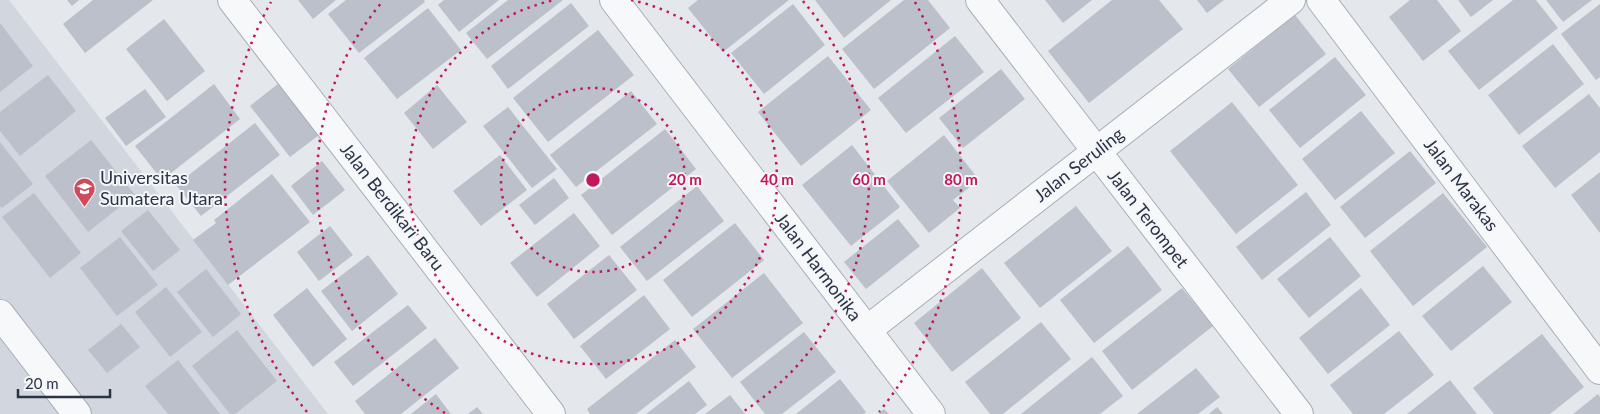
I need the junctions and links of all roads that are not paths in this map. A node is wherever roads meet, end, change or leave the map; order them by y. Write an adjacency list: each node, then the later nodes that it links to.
1 (232, 0): 11 (street, Jalan Berdikari Baru)
2 (614, 0): 8 (street, Jalan Harmonika)
3 (980, 0): 6 (street, Jalan Terompet)
4 (1291, 0): 6 (street, Jalan Seruling)
5 (1321, 0): 9 (street, Jalan Marakas)
6 (1096, 152): 8 (street, Jalan Seruling); 13 (street, Jalan Terompet)
7 (0, 314): 10 (street)
8 (867, 330): 12 (street, Jalan Harmonika)
9 (1600, 370)
10 (76, 414)
11 (551, 414)
12 (931, 414)
13 (1299, 414)

